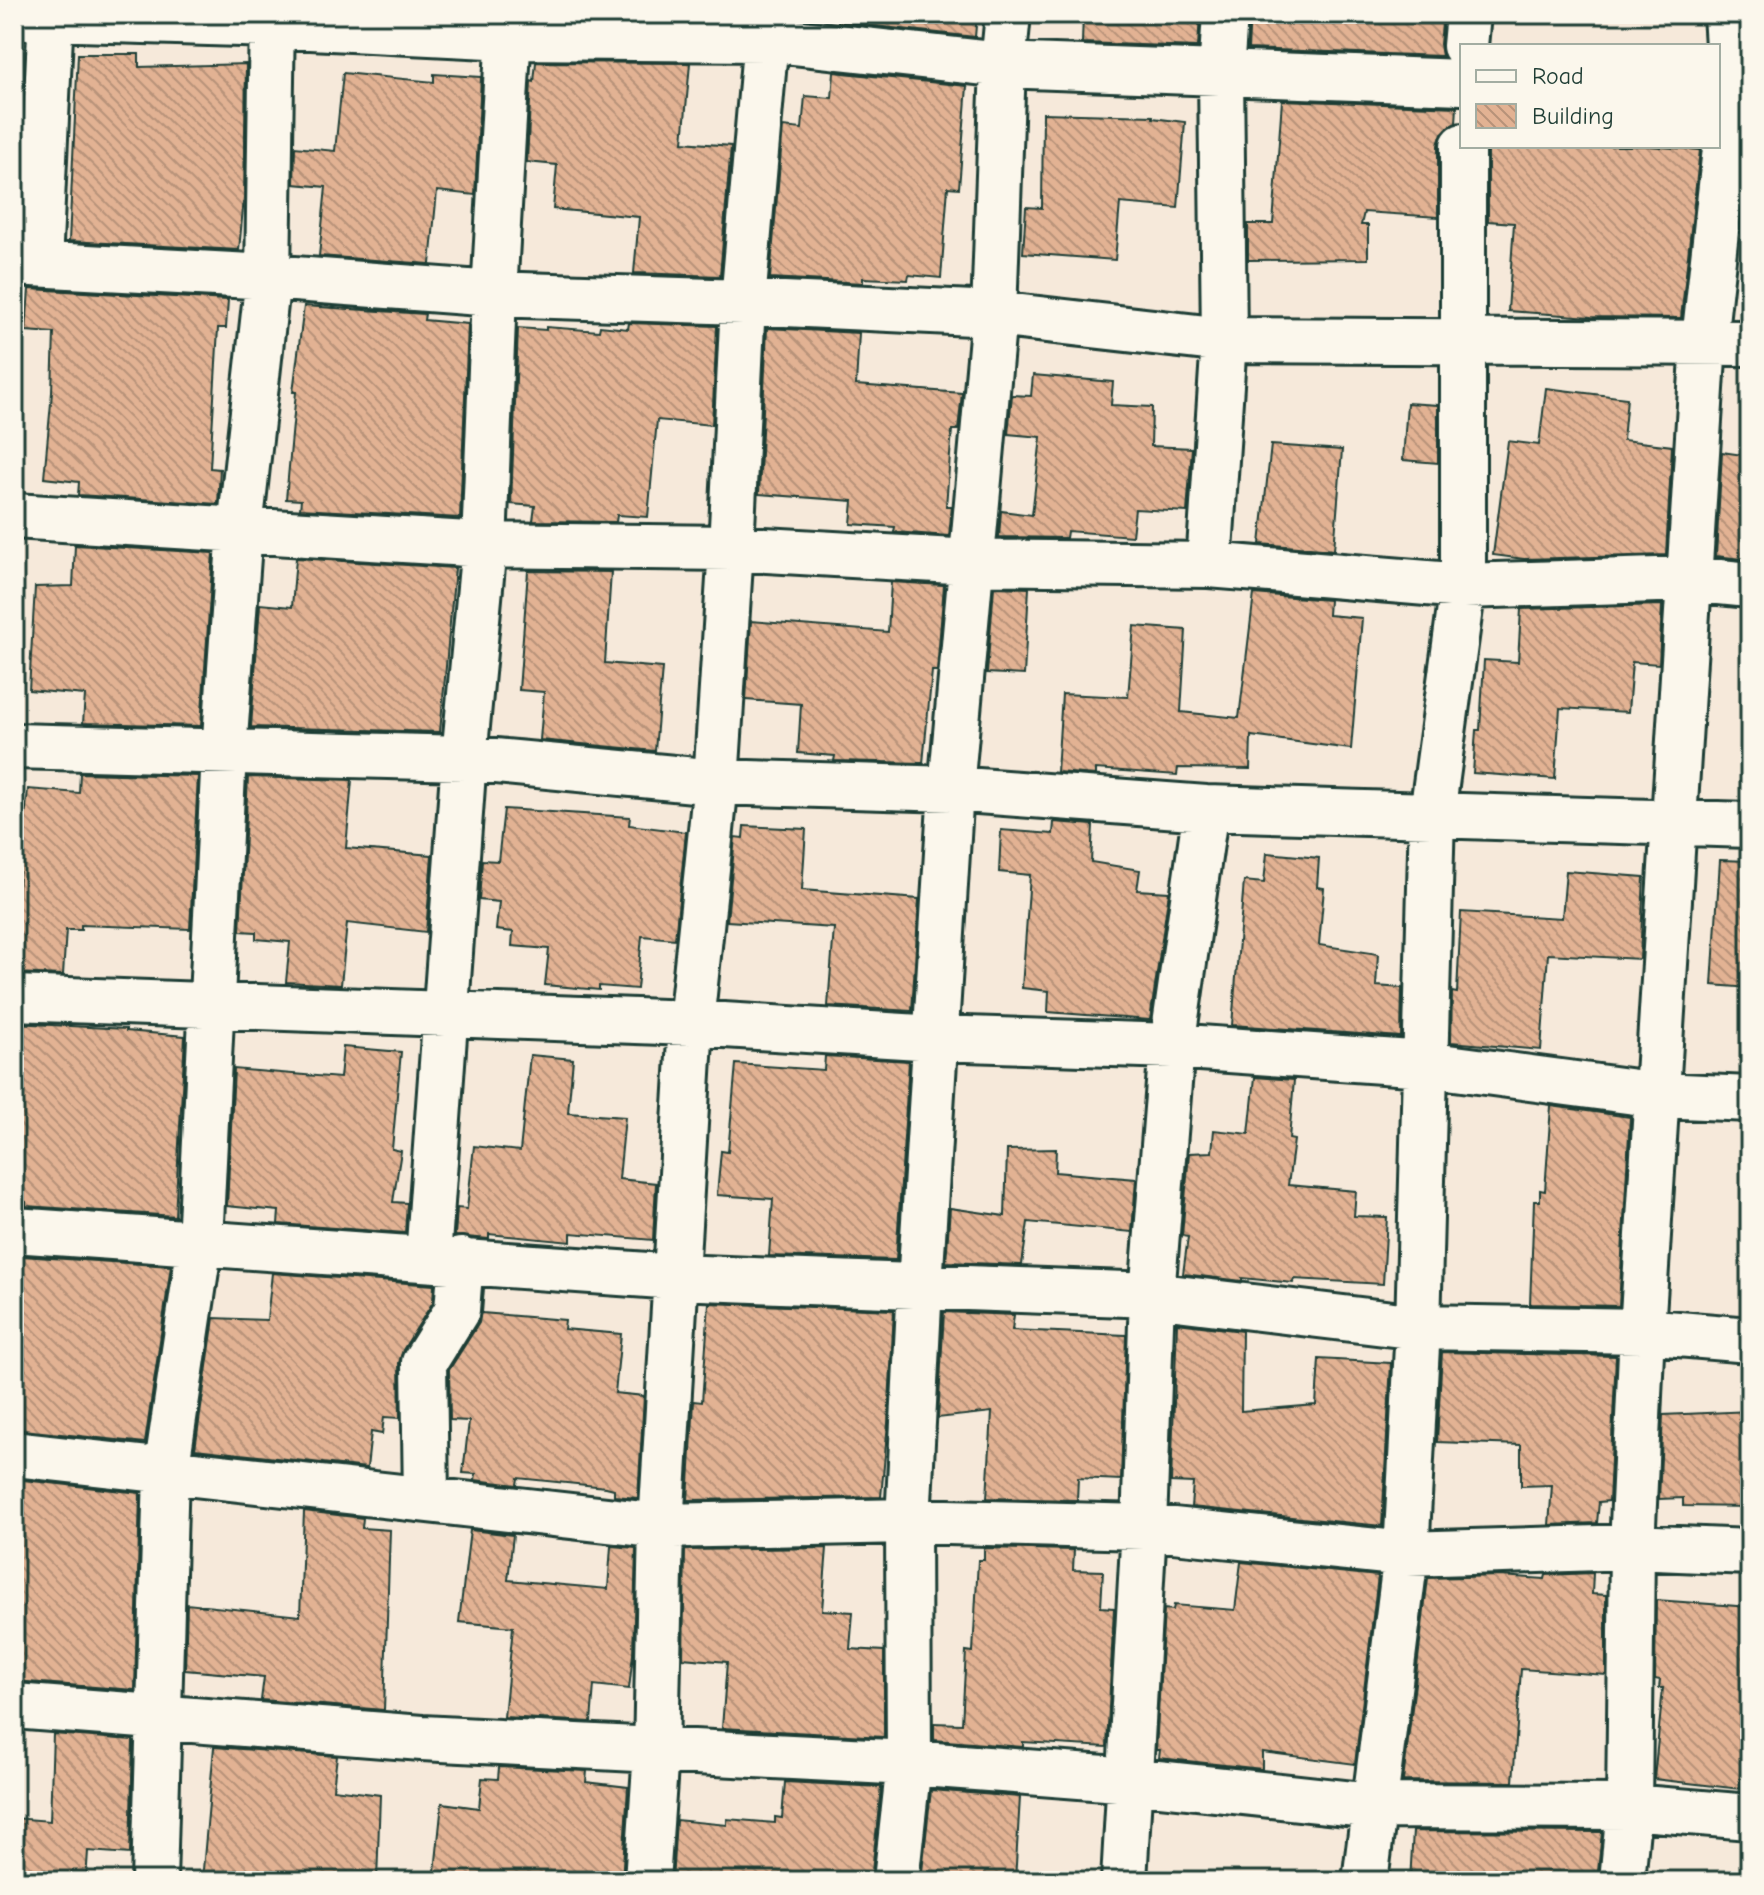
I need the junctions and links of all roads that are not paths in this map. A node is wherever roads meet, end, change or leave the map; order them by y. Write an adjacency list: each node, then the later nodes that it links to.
1 (1008, 14): 10 (street)
2 (1225, 14): 11 (street)
3 (1468, 14): 9 (street)
4 (1726, 14): 13 (street)
5 (39, 16): 6 (street); 15 (street)
6 (271, 20): 7 (street); 16 (street)
7 (509, 25): 8 (street); 17 (street)
8 (767, 27): 10 (street); 18 (street)
9 (1465, 44)
10 (1003, 65): 11 (street); 19 (street)
11 (1221, 74): 12 (street); 20 (street)
12 (1460, 82)
13 (1733, 94): 22 (street)
14 (1463, 148): 21 (street)
15 (26, 263): 16 (street)
16 (268, 277): 17 (street); 25 (street)
17 (494, 294): 18 (street); 26 (street)
18 (743, 302): 19 (street); 27 (street)
19 (994, 314): 20 (street); 28 (street)
20 (1224, 340): 21 (street); 29 (street)
21 (1463, 340): 22 (street); 32 (street)
22 (1704, 341): 23 (street); 30 (street)
23 (1750, 343)
24 (14, 516): 25 (street)
25 (240, 529): 26 (street); 34 (street)
26 (484, 545): 27 (street); 35 (street)
27 (731, 548): 28 (street); 36 (street)
28 (971, 562): 29 (street); 37 (street)
29 (1209, 565): 32 (street)
30 (1689, 579): 31 (street); 32 (street); 40 (street)
31 (1750, 585)
32 (1463, 586): 39 (street)
33 (14, 746): 34 (street)
34 (224, 752): 35 (street); 43 (street)
35 (464, 758): 36 (street); 44 (street)
36 (716, 782): 37 (street); 45 (street)
37 (951, 789): 38 (street); 46 (street)
38 (1206, 808): 39 (street); 47 (street)
39 (1432, 814): 40 (street); 48 (street)
40 (1675, 822): 41 (street); 49 (street)
41 (1750, 825)
42 (14, 998): 43 (street)
43 (213, 1004): 44 (street); 52 (street)
44 (445, 1014): 45 (street); 53 (street)
45 (691, 1023): 46 (street); 54 (street)
46 (936, 1038): 47 (street); 55 (street)
47 (1172, 1046): 48 (street); 56 (street)
48 (1425, 1064): 49 (street); 57 (street)
49 (1658, 1095): 50 (street); 58 (street)
50 (1750, 1099)
51 (14, 1230): 52 (street)
52 (200, 1243): 53 (street); 61 (street)
53 (445, 1259): 54 (street); 62 (street)
54 (676, 1277): 55 (street); 64 (street)
55 (920, 1285): 56 (street); 63 (street)
56 (1152, 1295): 57 (street); 65 (street)
57 (1418, 1327): 58 (street); 68 (street)
58 (1642, 1331): 59 (street); 66 (street)
59 (1750, 1340)
60 (14, 1454): 61 (street)
61 (166, 1472): 62 (street); 70 (street)
62 (426, 1498): 64 (street)
63 (908, 1521): 64 (street); 65 (street); 72 (street)
64 (661, 1526): 71 (street)
65 (1144, 1527): 68 (street); 73 (street)
66 (1632, 1547): 67 (street); 68 (street); 75 (street)
67 (1750, 1552)
68 (1406, 1554): 74 (street)
69 (14, 1706): 70 (street)
70 (158, 1716): 71 (street); 77 (street)
71 (656, 1752): 72 (street); 78 (street)
72 (909, 1763): 73 (street); 79 (street)
73 (1131, 1780): 74 (street); 80 (street)
74 (1373, 1806): 75 (street); 81 (street)
75 (1629, 1807): 76 (street); 82 (street)
76 (1750, 1817)
77 (154, 1881)
78 (647, 1881)
79 (896, 1881)
80 (1124, 1881)
81 (1365, 1881)
82 (1622, 1881)

